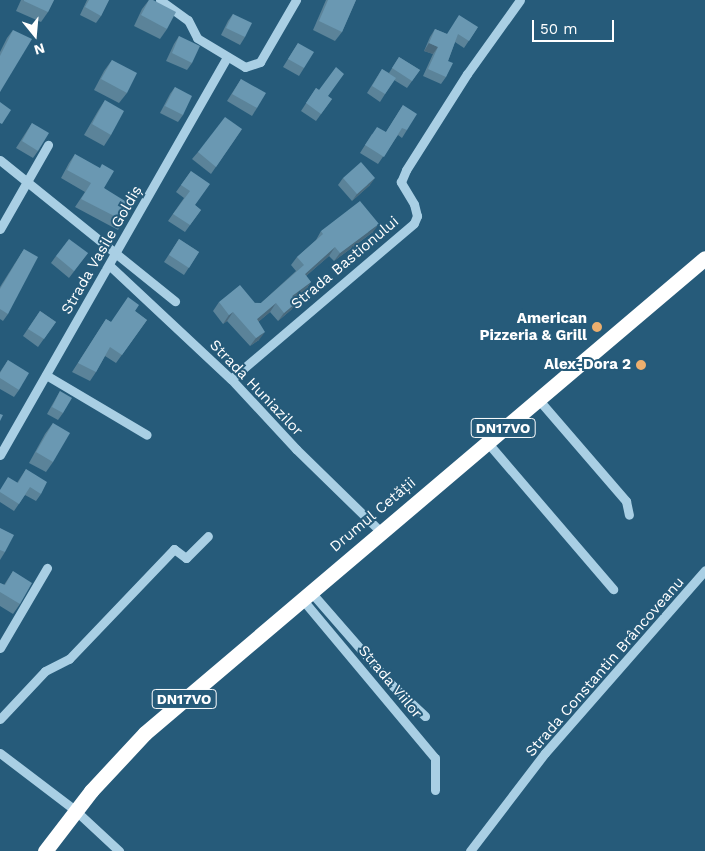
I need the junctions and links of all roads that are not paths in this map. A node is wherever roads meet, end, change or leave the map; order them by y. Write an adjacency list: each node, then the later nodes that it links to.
1 (160, 0): 4 (street)
2 (296, 0): 4 (street)
3 (520, 0): 14 (street, Strada Bastionului)
4 (226, 59): 9 (street, Strada Vasile Goldiș)
5 (48, 145): 7 (street)
6 (0, 160): 7 (street)
7 (28, 182): 8 (street); 9 (street)
8 (0, 229)
9 (117, 252): 11 (street, Strada Vasile Goldiș); 12 (street)
10 (705, 258): 15 (highway, Drumul Cetății / DN17VO)
11 (109, 265): 13 (street, Strada Vasile Goldiș); 14 (street, Strada Huniazilor)
12 (175, 301)
13 (46, 375): 16 (street); 18 (street, Strada Vasile Goldiș)
14 (231, 379): 20 (street, Strada Huniazilor)
15 (538, 399): 17 (highway, Drumul Cetății / DN17VO); 19 (street)
16 (146, 435)
17 (487, 442): 20 (highway, Drumul Cetății / DN17VO); 24 (street)
18 (0, 455)
19 (629, 515)
20 (381, 532): 25 (highway, Drumul Cetății / DN17VO)
21 (208, 536): 28 (street)
22 (47, 568): 26 (street)
23 (705, 570): 34 (street, Strada Constantin Brâncoveanu)
24 (613, 589)
25 (306, 595): 27 (street); 30 (street, Strada Viilor); 31 (highway, Drumul Cetății / DN17VO)
26 (0, 648)
27 (425, 716)
28 (0, 719)
29 (0, 753): 31 (street)
30 (436, 790)
31 (76, 811): 32 (highway, DN17VO); 33 (street)
32 (45, 851)
33 (119, 851)
34 (470, 851)

